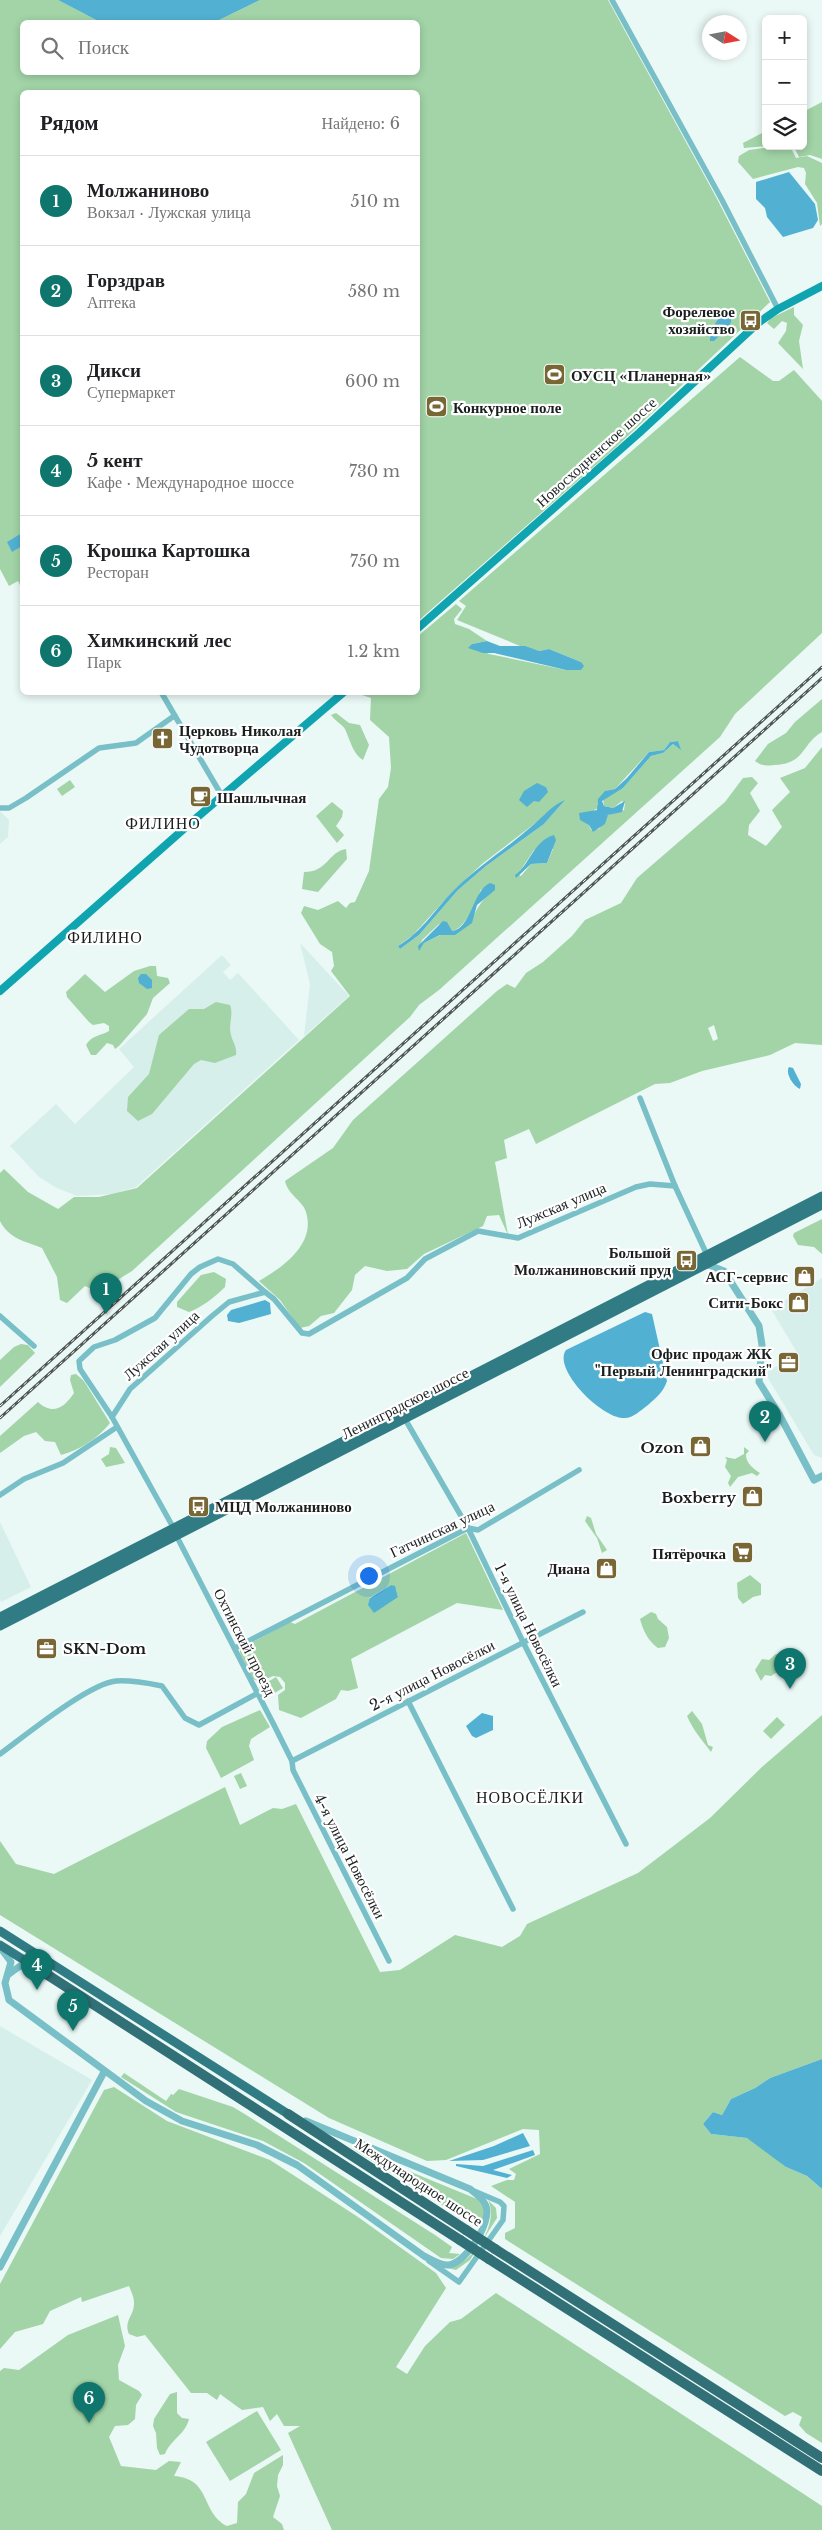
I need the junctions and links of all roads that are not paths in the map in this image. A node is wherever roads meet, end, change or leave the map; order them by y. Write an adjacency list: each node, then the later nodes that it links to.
1 (612, 0): 3 (street)
2 (822, 286): 3 (main road, Новосходненское шоссе)
3 (778, 309): 4 (main road, Новосходненское шоссе)
4 (420, 626)
5 (163, 695): 7 (street)
6 (340, 695): 8 (main road)
7 (174, 716): 8 (street); 9 (street)
8 (222, 796): 10 (main road)
9 (0, 808)
10 (0, 991)
11 (640, 1098): 12 (street)
12 (675, 1186): 16 (street); 18 (street, Лужская улица)
13 (822, 1196): 16 (highway, Ленинградское шоссе)
14 (822, 1205): 15 (highway, Ленинградское шоссе)
15 (729, 1253): 16 (highway, Ленинградское шоссе); 17 (street)
16 (707, 1260): 17 (street); 22 (highway, Ленинградское шоссе); 28 (highway, Ленинградское шоссе)
17 (724, 1271): 25 (street)
18 (265, 1292): 21 (street, Лужская улица); 21 (street, Лужская улица)
19 (0, 1316): 20 (street)
20 (34, 1346)
21 (112, 1417): 23 (street, Охтинский проезд)
22 (405, 1419): 27 (street, 1-я улица Новосёлки); 28 (highway, Ленинградское шоссе)
23 (117, 1427): 26 (street); 28 (street, Охтинский проезд)
24 (579, 1470): 27 (street, Гатчинская улица)
25 (822, 1476)
26 (0, 1495)
27 (468, 1528): 32 (street, 1-я улица Новосёлки); 33 (street, Гатчинская улица)
28 (174, 1531): 30 (highway, Ленинградское шоссе); 31 (highway, Ленинградское шоссе); 33 (street, Охтинский проезд)
29 (583, 1612): 32 (street, 2-я улица Новосёлки)
30 (0, 1617)
31 (0, 1626)
32 (522, 1642): 35 (street, 2-я улица Новосёлки); 38 (street, 1-я улица Новосёлки)
33 (235, 1648): 34 (street, Охтинский проезд)
34 (258, 1693): 36 (street); 37 (street, Охтинский проезд)
35 (408, 1701): 37 (street, 2-я улица Новосёлки); 39 (street)
36 (0, 1754)
37 (292, 1761): 42 (street, 4-я улица Новосёлки)
38 (626, 1844)
39 (513, 1909)
40 (0, 1931): 46 (highway, Международное шоссе)
41 (0, 1946): 43 (highway, Международное шоссе); 44 (street)
42 (389, 1961)
43 (39, 1970): 44 (street); 51 (highway, Международное шоссе, bridge)
44 (7, 1976): 45 (street)
45 (104, 2072): 48 (street); 49 (street)
46 (288, 2114): 47 (street); 50 (highway, Международное шоссе, bridge)
47 (470, 2189): 48 (street); 48 (street)
48 (424, 2256)
49 (0, 2267)
50 (822, 2458)
51 (822, 2471)

